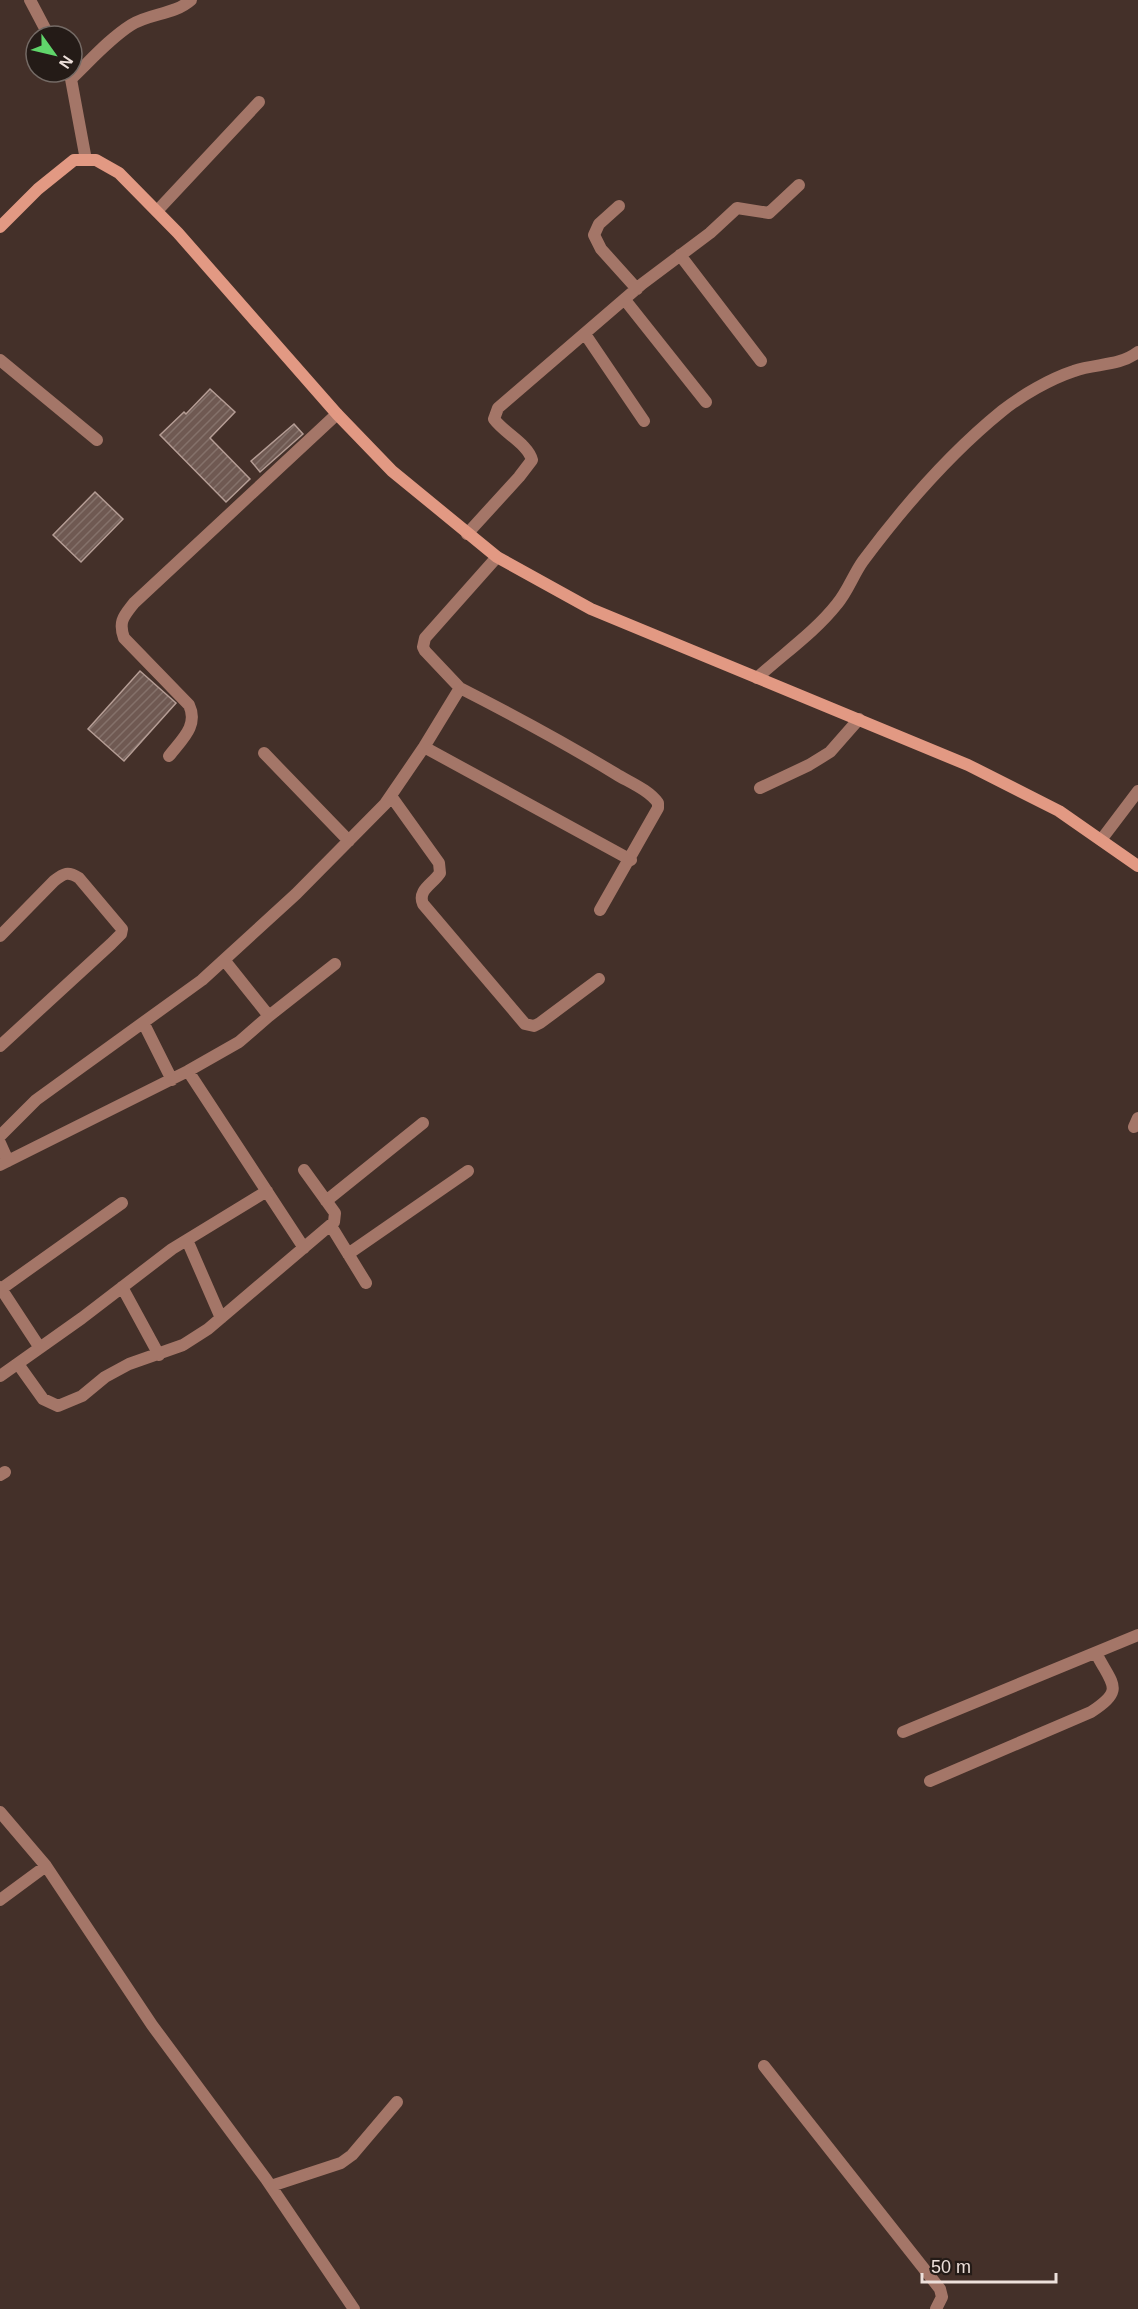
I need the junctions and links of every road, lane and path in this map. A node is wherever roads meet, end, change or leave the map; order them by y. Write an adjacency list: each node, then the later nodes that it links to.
1 (191, 0): 4 (street)
2 (35, 2): 3 (street)
3 (44, 24)
4 (84, 63)
5 (72, 84): 7 (street)
6 (259, 102): 10 (street)
7 (86, 160): 10 (street); 11 (street)
8 (799, 185): 12 (street)
9 (619, 206): 13 (street)
10 (157, 211): 20 (street)
11 (1, 222)
12 (680, 255): 13 (street); 18 (street)
13 (637, 289): 14 (street)
14 (625, 300): 15 (street); 19 (street)
15 (585, 334): 21 (street); 23 (street)
16 (1138, 352): 25 (street)
17 (0, 360): 22 (street)
18 (761, 361)
19 (706, 402)
20 (336, 414): 23 (street); 30 (street)
21 (644, 421)
22 (97, 440)
23 (467, 534): 24 (street)
24 (497, 558): 25 (street); 26 (street)
25 (757, 678): 27 (street)
26 (460, 688): 28 (street); 36 (street)
27 (859, 719): 31 (street); 34 (street)
28 (424, 747): 33 (street); 36 (street)
29 (264, 753): 35 (street)
30 (169, 756)
31 (760, 789)
32 (1138, 791): 34 (street)
33 (391, 796): 35 (street); 42 (street)
34 (1101, 840): 37 (street)
35 (349, 841): 40 (street)
36 (631, 860): 38 (street)
37 (1138, 866)
38 (600, 910)
39 (0, 936): 45 (street)
40 (225, 961): 43 (street); 44 (street)
41 (335, 964): 43 (street)
42 (599, 979)
43 (269, 1016): 46 (street)
44 (144, 1024): 47 (street); 49 (street)
45 (0, 1046)
46 (188, 1071): 47 (street); 54 (street)
47 (172, 1080): 51 (street)
48 (423, 1123): 55 (street)
49 (0, 1136)
50 (0, 1143): 51 (street)
51 (4, 1163)
52 (303, 1170): 55 (street)
53 (468, 1171): 60 (street)
54 (267, 1191): 58 (street); 59 (street)
55 (326, 1201): 57 (street)
56 (123, 1203): 63 (street)
57 (331, 1226): 59 (street); 60 (street)
58 (187, 1240): 62 (street); 64 (street)
59 (304, 1248): 64 (street)
60 (348, 1254): 61 (street)
61 (366, 1283)
62 (122, 1287): 65 (street); 66 (street)
63 (1, 1288): 65 (street)
64 (221, 1318): 66 (street)
65 (40, 1348): 67 (street)
66 (159, 1355): 67 (street)
67 (18, 1364): 68 (street)
68 (0, 1376)
69 (1138, 1635): 70 (street)
70 (1096, 1653): 71 (street); 72 (street)
71 (903, 1732)
72 (930, 1781)
73 (0, 1812): 74 (street)
74 (46, 1866): 75 (street); 78 (street)
75 (0, 1900)
76 (764, 2066): 80 (street)
77 (397, 2102): 78 (street)
78 (271, 2186): 79 (street)
79 (354, 2309)
80 (936, 2309)

